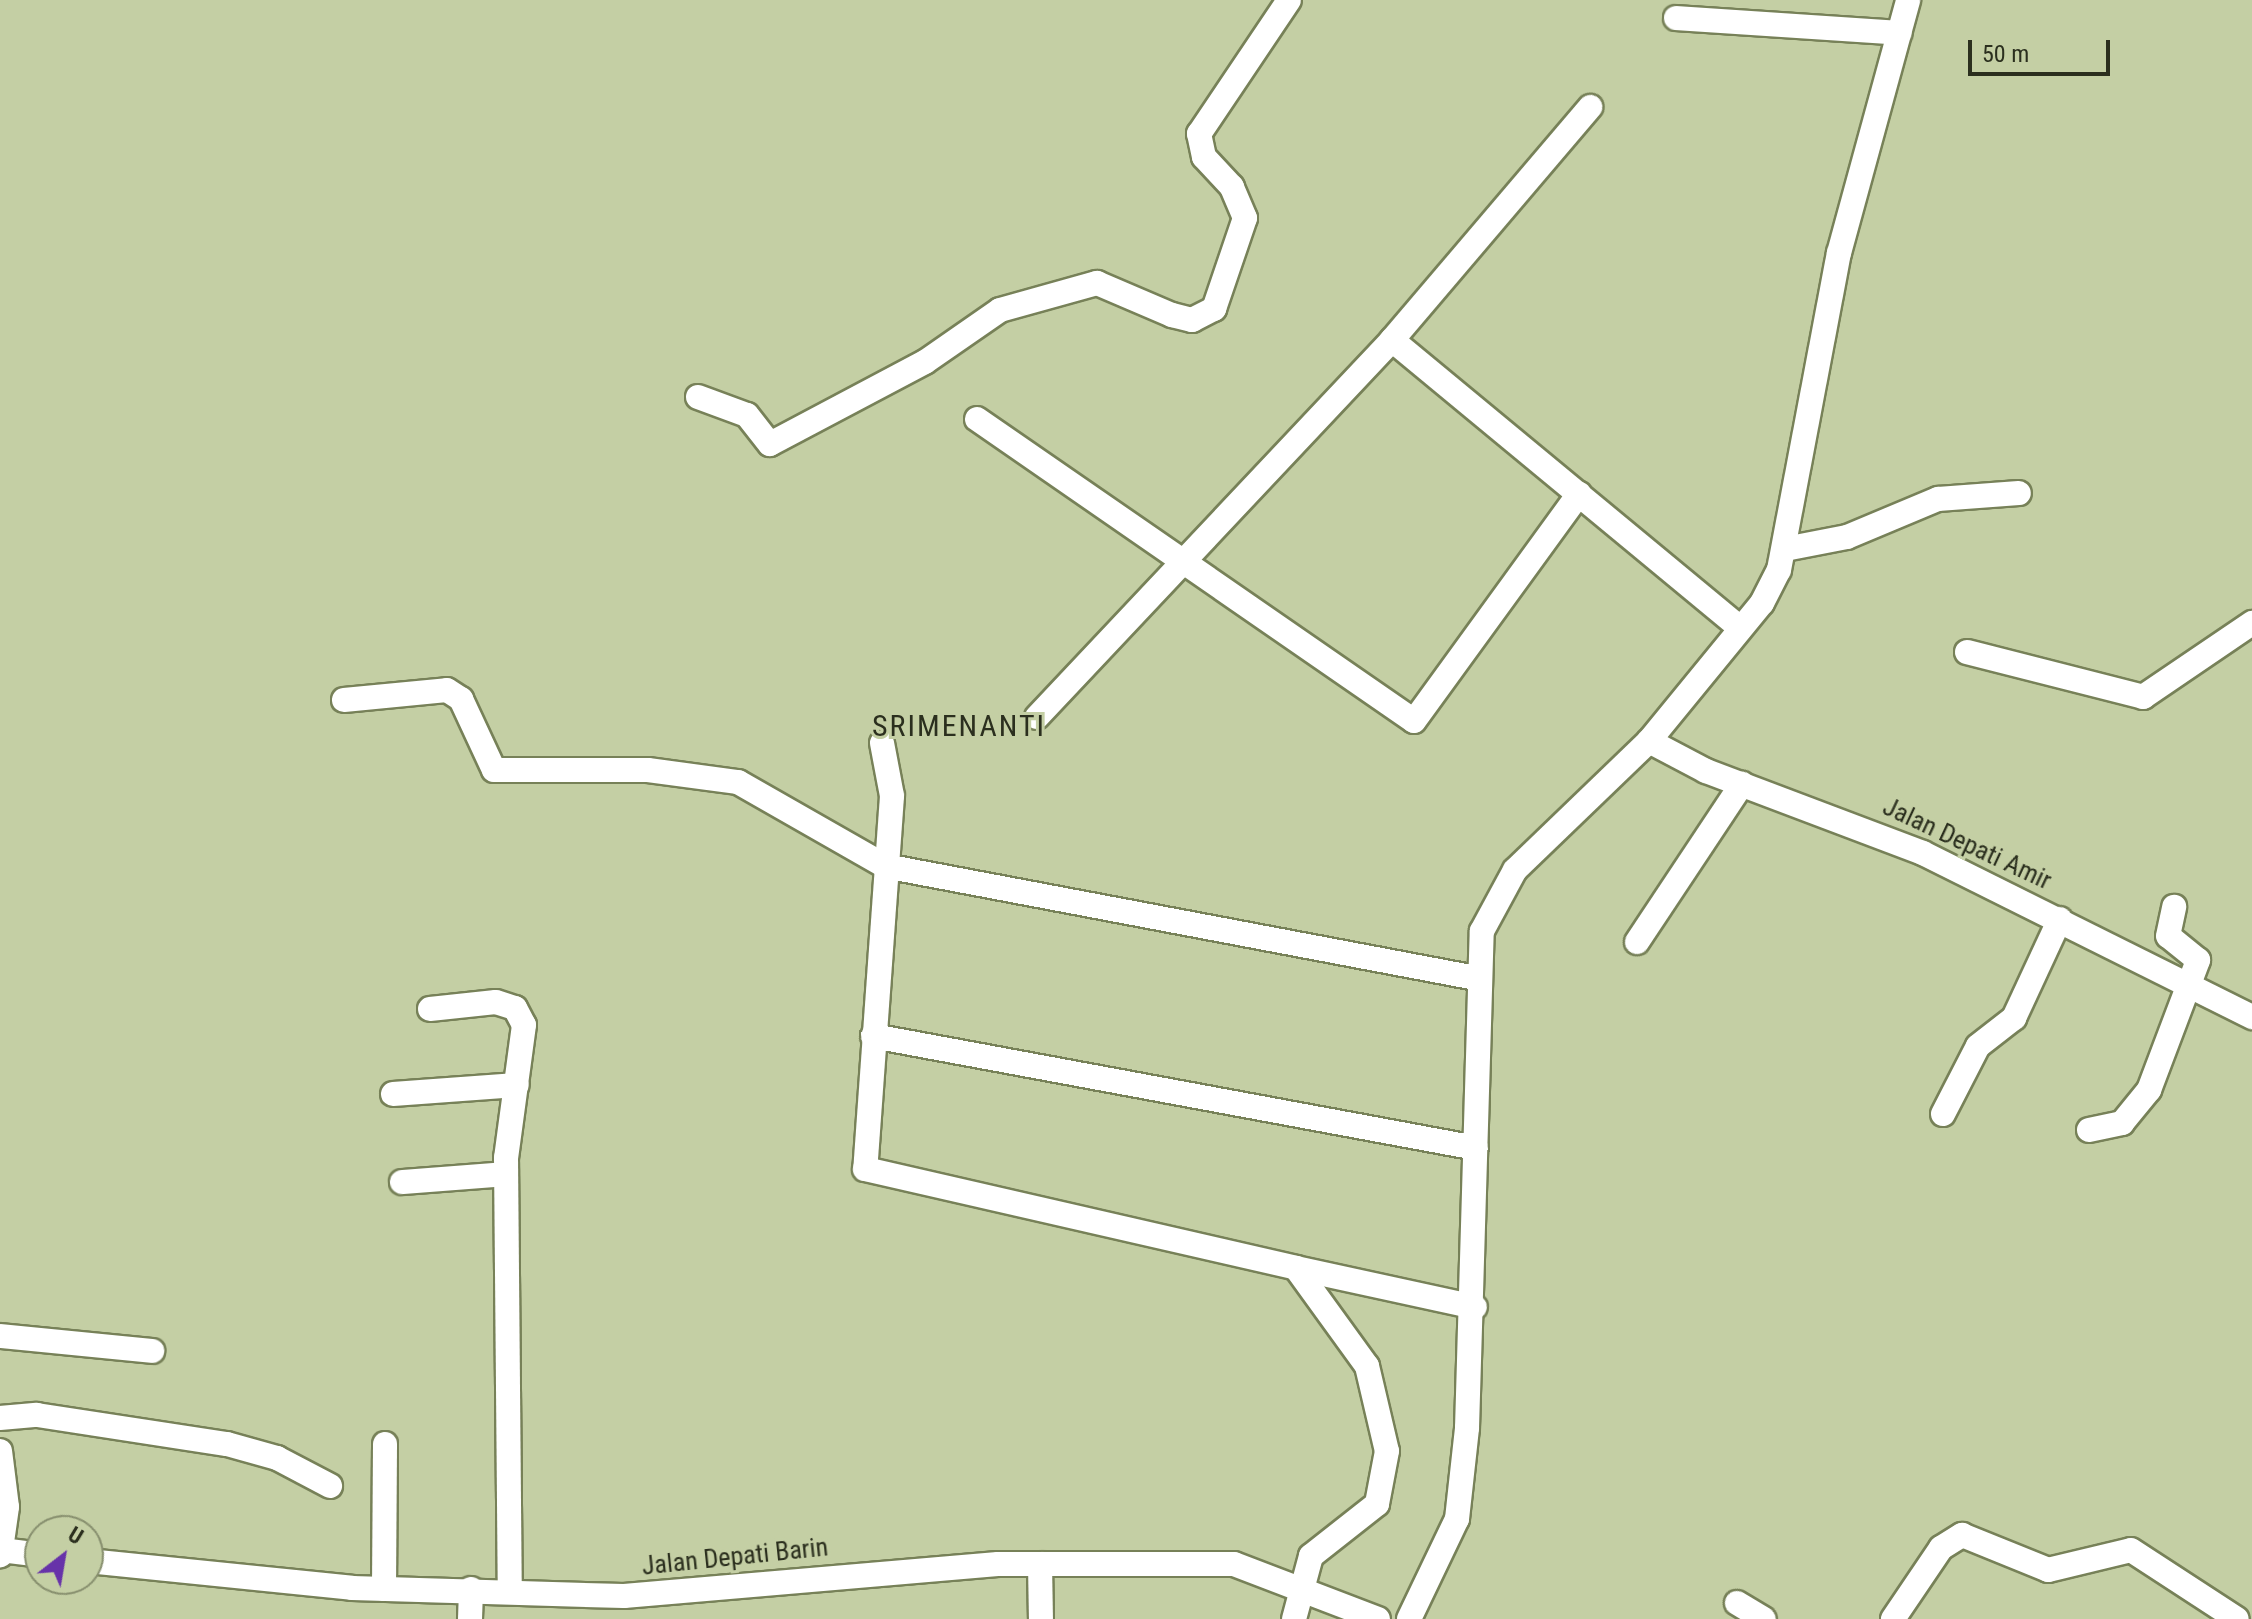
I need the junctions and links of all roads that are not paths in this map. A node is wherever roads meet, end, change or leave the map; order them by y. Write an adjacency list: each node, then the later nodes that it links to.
1 (1289, 0): 7 (street)
2 (1908, 0): 4 (street)
3 (1676, 18): 4 (street)
4 (1899, 33): 11 (street)
5 (1590, 107): 6 (street)
6 (1392, 340): 10 (street); 12 (street)
7 (698, 397)
8 (977, 419): 12 (street)
9 (2019, 493): 11 (street)
10 (1579, 494): 12 (street); 14 (street)
11 (1785, 549): 14 (street)
12 (1183, 557): 17 (street)
13 (2252, 623): 15 (street)
14 (1740, 628): 18 (street)
15 (1967, 652)
16 (344, 700): 21 (street)
17 (1037, 717)
18 (1649, 741): 20 (street, Jalan Depati Amir); 25 (street)
19 (882, 743): 21 (street)
20 (1742, 784): 23 (street, Jalan Depati Amir); 24 (street)
21 (885, 866): 25 (street); 29 (street)
22 (2174, 907): 26 (street)
23 (2060, 919): 26 (street, Jalan Depati Amir); 32 (street)
24 (1637, 942)
25 (1476, 978): 34 (street)
26 (2190, 982): 28 (street, Jalan Depati Amir); 33 (street)
27 (430, 1009): 30 (street)
28 (2252, 1017)
29 (873, 1036): 34 (street); 37 (street)
30 (517, 1085): 31 (street); 35 (street)
31 (393, 1094)
32 (1943, 1114)
33 (2089, 1130)
34 (1476, 1148): 38 (street)
35 (505, 1174): 36 (street); 52 (street)
36 (402, 1182)
37 (1296, 1268): 38 (street); 51 (street)
38 (1475, 1307): 58 (street)
39 (0, 1336): 40 (street)
40 (152, 1351)
41 (0, 1418): 44 (street)
42 (385, 1444): 49 (street)
43 (0, 1451): 45 (street)
44 (330, 1486)
45 (0, 1553): 46 (street)
46 (24, 1554)
47 (104, 1563): 49 (street, Jalan Depati Barin)
48 (1040, 1564): 51 (street, Jalan Depati Barin); 52 (street, Jalan Depati Barin); 55 (street)
49 (384, 1589): 50 (street, Jalan Depati Barin)
50 (471, 1589): 52 (street, Jalan Depati Barin); 54 (street)
51 (1301, 1590): 56 (street); 57 (street, Jalan Depati Barin)
52 (510, 1591)
53 (1737, 1603): 59 (street)
54 (470, 1619)
55 (1041, 1619)
56 (1294, 1619)
57 (1378, 1619)
58 (1409, 1619)
59 (1764, 1619)
60 (1893, 1619): 61 (street)
61 (2237, 1619)

